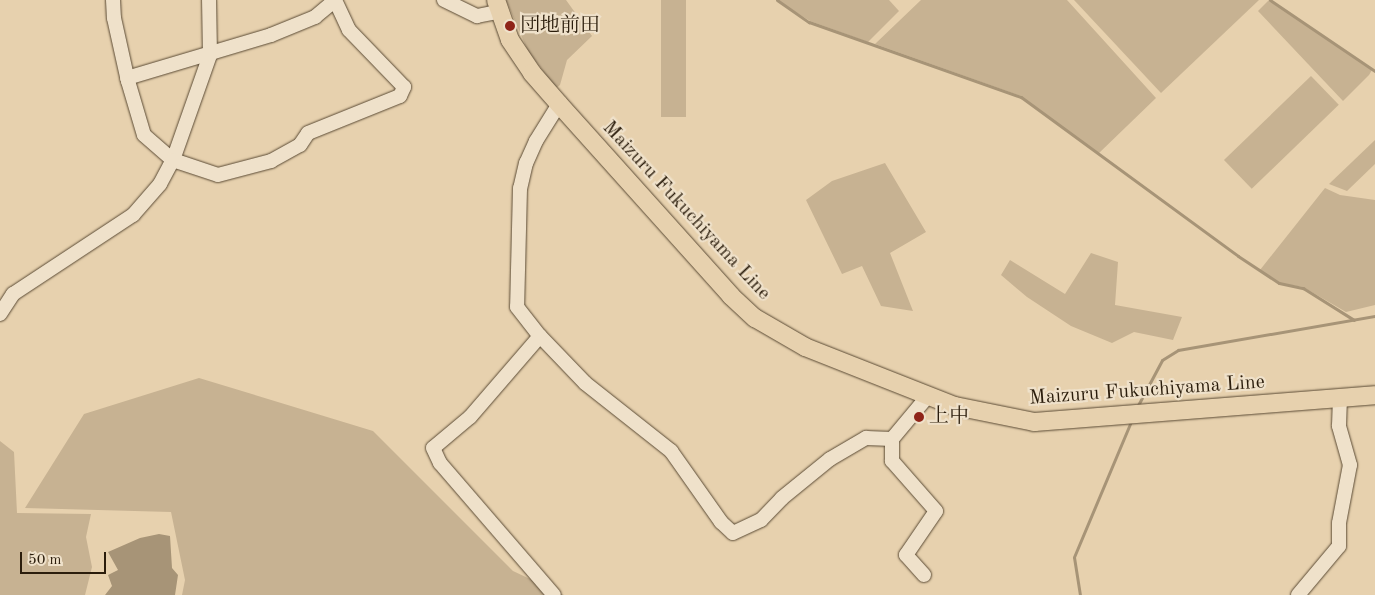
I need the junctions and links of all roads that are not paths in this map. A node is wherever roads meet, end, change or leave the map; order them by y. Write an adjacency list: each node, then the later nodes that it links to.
1 (113, 0): 7 (street)
2 (210, 0): 6 (street)
3 (335, 0): 6 (street); 9 (street)
4 (444, 0): 5 (street)
5 (497, 6): 8 (main road, Maizuru Fukuchiyama Line)
6 (210, 55): 7 (street); 9 (street)
7 (127, 78): 9 (street)
8 (559, 104): 11 (street); 12 (main road, Maizuru Fukuchiyama Line)
9 (173, 160): 10 (street)
10 (0, 314)
11 (540, 336): 15 (street); 17 (street)
12 (928, 396): 14 (main road, Maizuru Fukuchiyama Line); 15 (street)
13 (1375, 396): 14 (main road, Maizuru Fukuchiyama Line)
14 (1340, 398): 18 (street)
15 (892, 439): 16 (street)
16 (924, 575)
17 (554, 595)
18 (1298, 595)

